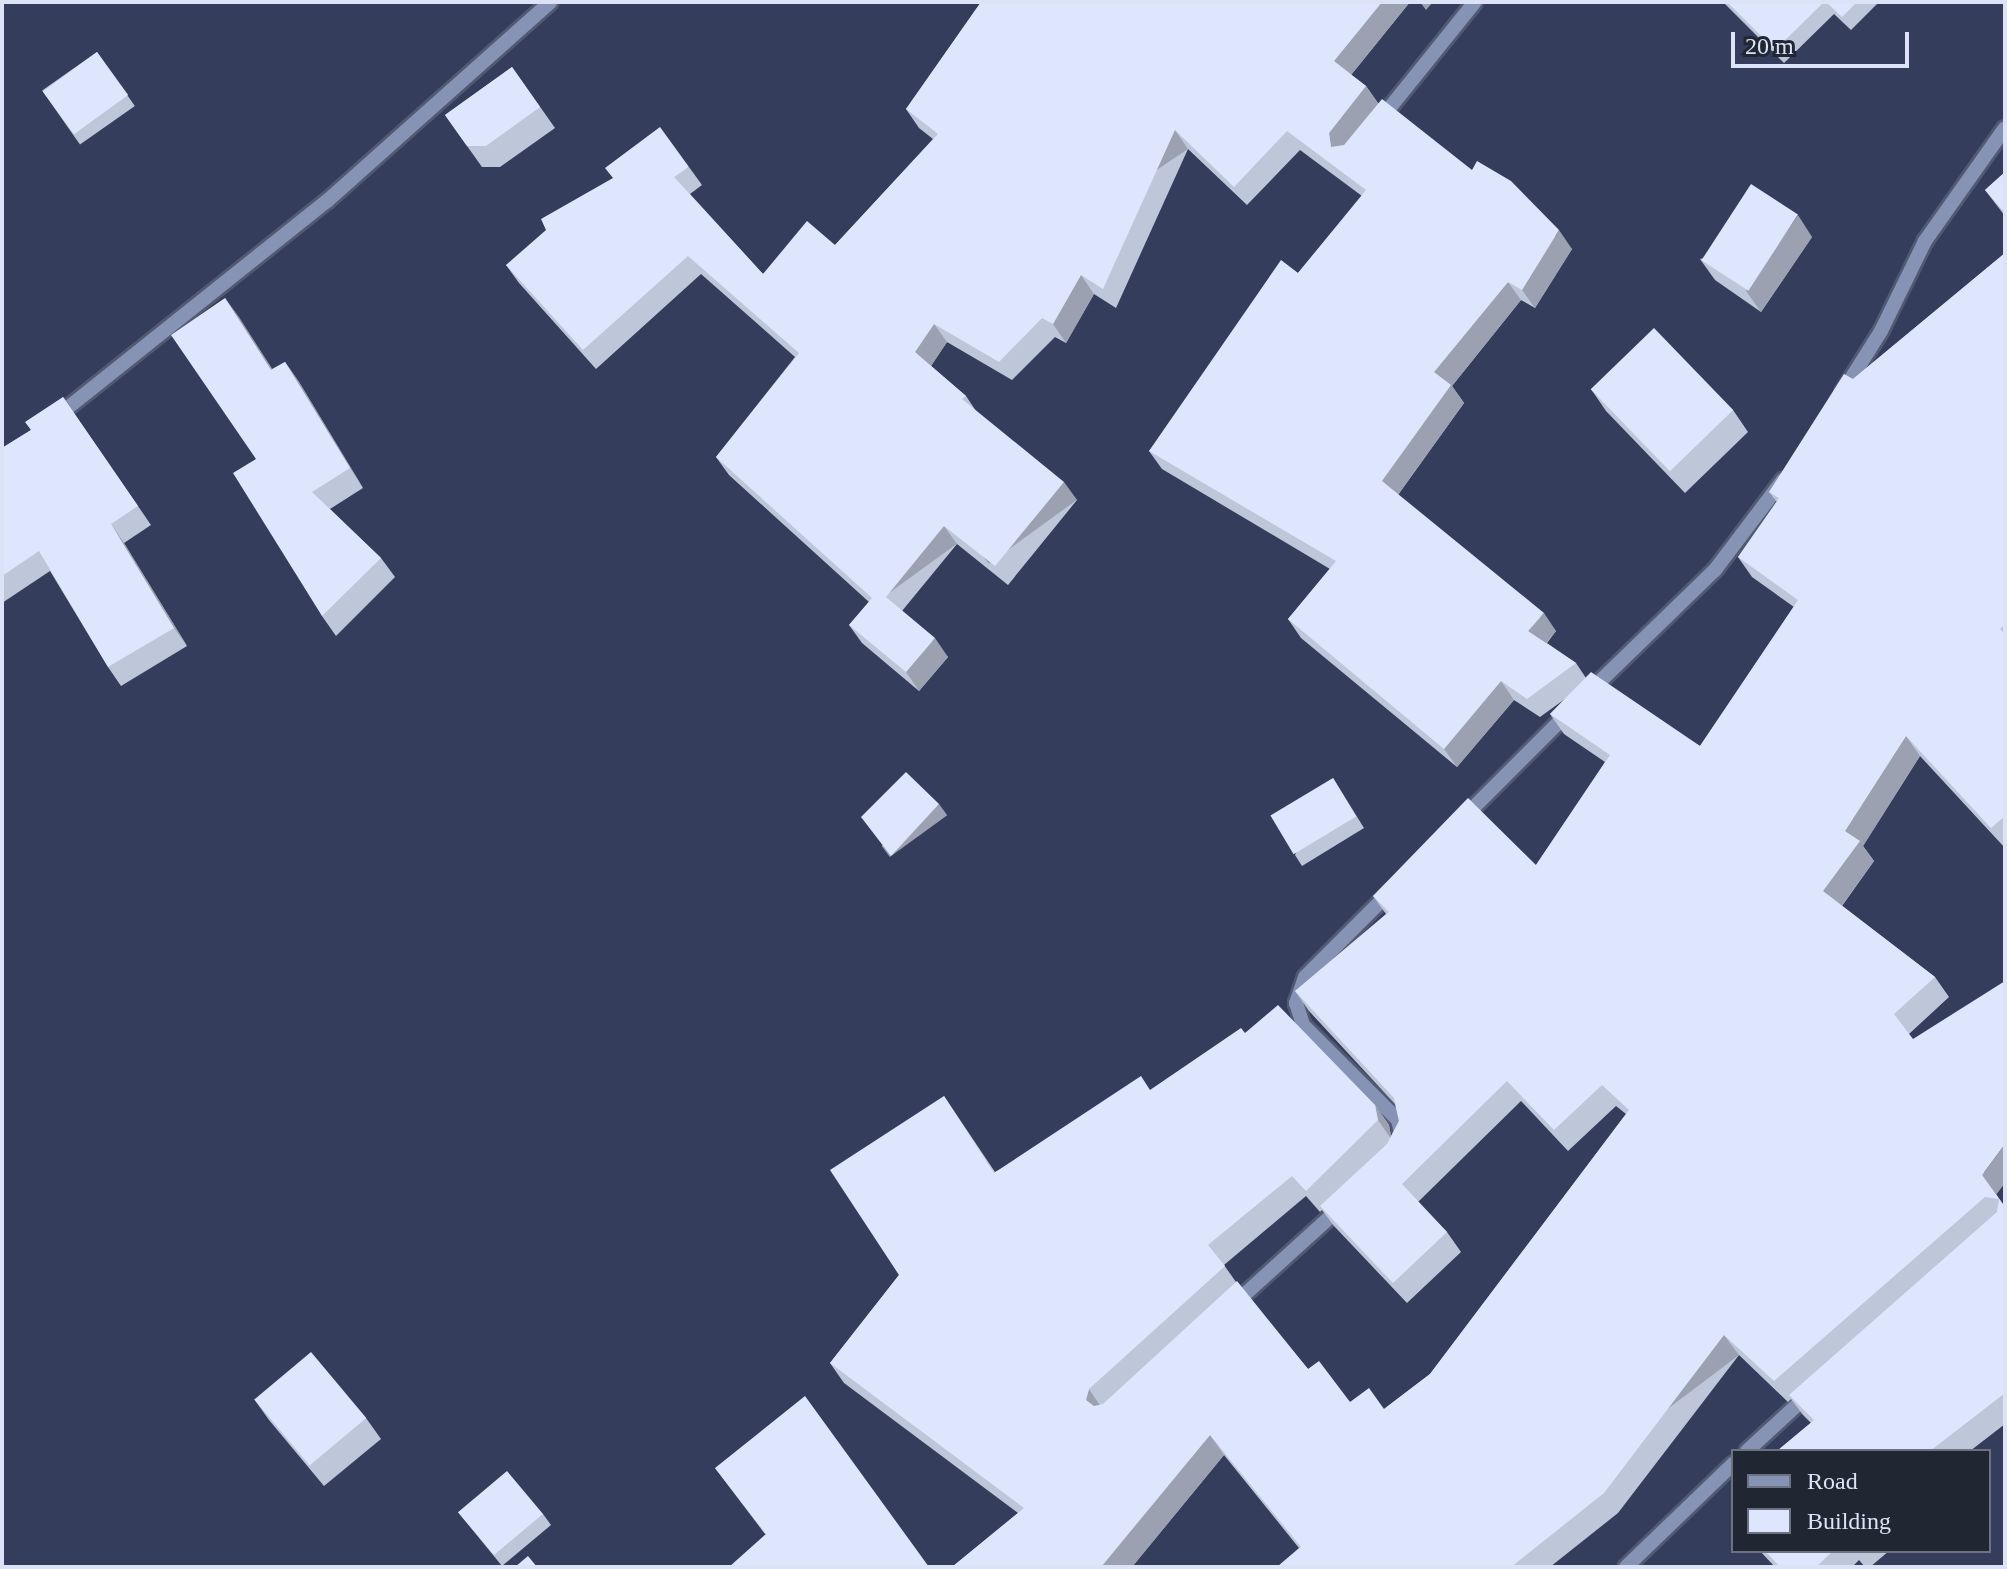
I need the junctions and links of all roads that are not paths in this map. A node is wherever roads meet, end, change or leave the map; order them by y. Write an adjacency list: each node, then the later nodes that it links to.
1 (550, 2): 6 (street)
2 (1475, 2): 4 (street)
3 (2005, 128): 5 (street)
4 (1369, 134)
5 (1834, 406)
6 (49, 424)
7 (1791, 469): 8 (street)
8 (1446, 835)
9 (1402, 879): 10 (street)
10 (1398, 1150)
11 (1358, 1191): 12 (street)
12 (1216, 1320)
13 (1823, 1380): 14 (street)
14 (1749, 1449)
15 (1731, 1466): 16 (street)
16 (1626, 1567)

